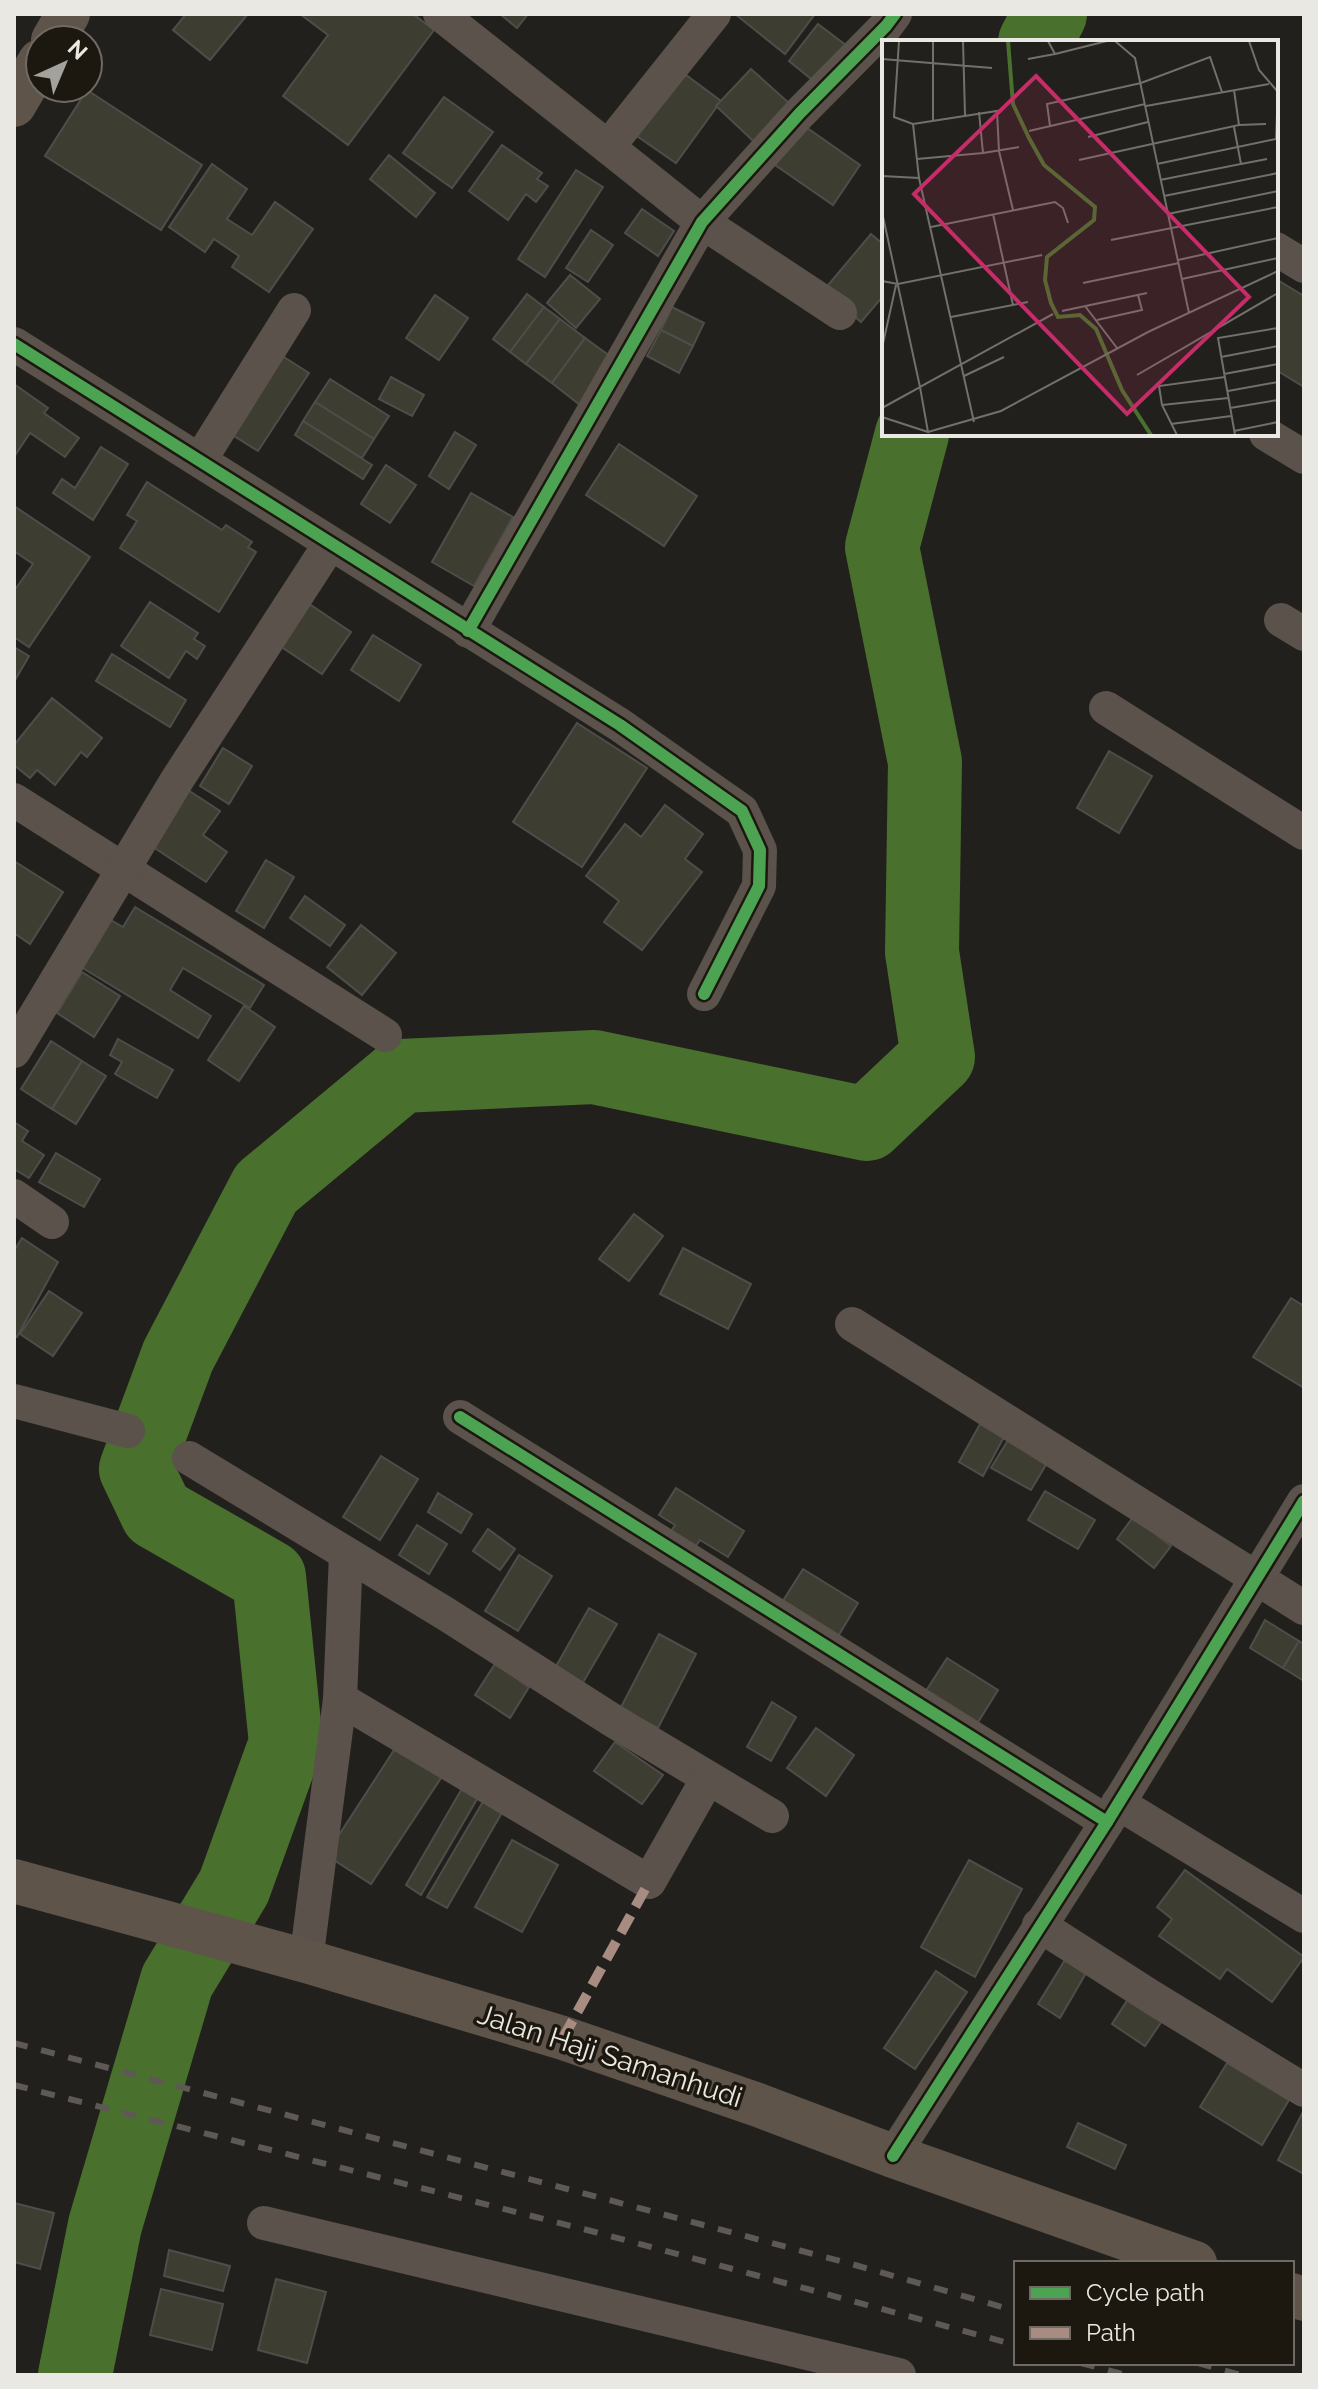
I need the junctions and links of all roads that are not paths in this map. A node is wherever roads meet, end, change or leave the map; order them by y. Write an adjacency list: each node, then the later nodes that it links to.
1 (440, 14): 4 (street)
2 (714, 14): 4 (street)
3 (895, 14): 5 (street)
4 (608, 147): 5 (street)
5 (702, 222): 9 (street); 15 (street)
6 (1278, 250): 7 (street)
7 (1304, 266)
8 (294, 310): 13 (street)
9 (840, 313)
10 (14, 344): 13 (street)
11 (1269, 436): 12 (street)
12 (1304, 457)
13 (200, 460): 14 (street)
14 (330, 544): 15 (street); 19 (street)
15 (468, 631): 20 (street)
16 (1106, 708): 18 (street)
17 (14, 800): 19 (street)
18 (1304, 833)
19 (124, 869): 21 (street); 22 (street)
20 (704, 994)
21 (385, 1035)
22 (14, 1051)
23 (14, 1196): 24 (street)
24 (52, 1222)
25 (852, 1324): 32 (street)
26 (14, 1401): 28 (street)
27 (460, 1417): 36 (street)
28 (128, 1431)
29 (189, 1458): 31 (street)
30 (1304, 1501): 32 (street)
31 (346, 1554): 34 (street); 35 (street)
32 (1258, 1580): 33 (street); 36 (street)
33 (1304, 1608)
34 (340, 1699): 35 (street); 41 (street)
35 (708, 1778): 37 (street)
36 (1113, 1812): 39 (street); 40 (street)
37 (772, 1816)
38 (14, 1881): 41 (main road, Jalan Haji Samanhudi)
39 (1304, 1916)
40 (1039, 1925): 42 (street); 43 (street)
41 (306, 1961): 43 (main road, Jalan Haji Samanhudi)
42 (1304, 2090)
43 (893, 2156): 45 (main road, Jalan Haji Samanhudi)
44 (264, 2223): 46 (street)
45 (1189, 2261)
46 (899, 2375)

